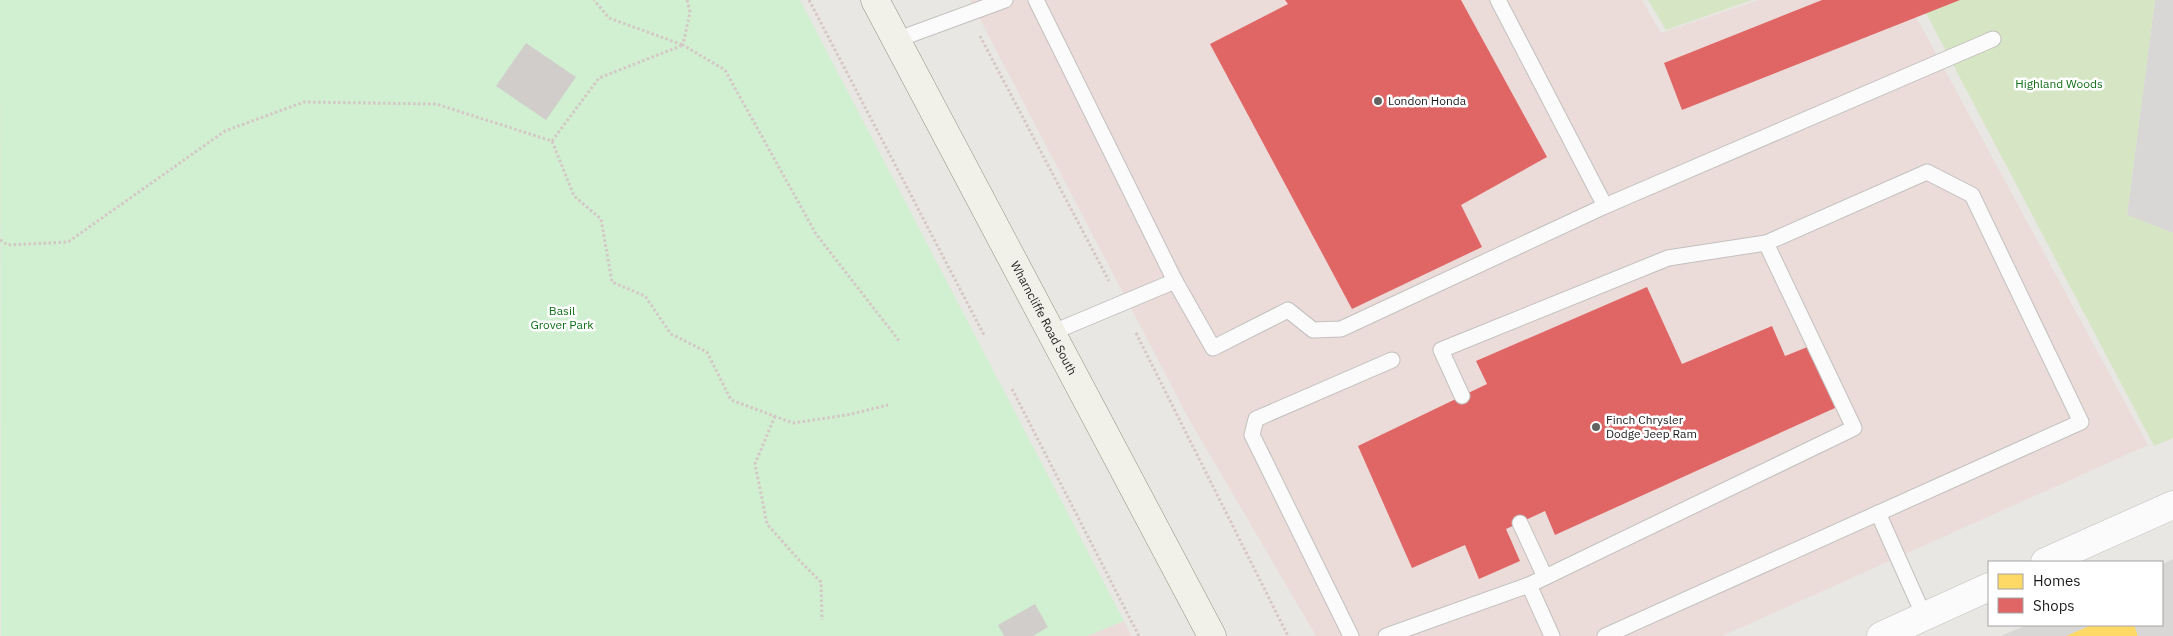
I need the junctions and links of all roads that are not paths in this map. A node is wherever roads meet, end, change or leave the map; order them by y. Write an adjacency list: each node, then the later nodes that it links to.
1 (875, 0): 6 (main road, Wharncliffe Road South)
2 (1005, 0): 6 (lane)
3 (1036, 0): 9 (lane)
4 (1498, 0): 7 (lane)
5 (1993, 39): 7 (lane)
6 (896, 40): 10 (main road, Wharncliffe Road South)
7 (1605, 206): 9 (lane)
8 (1766, 243): 12 (lane); 14 (lane); 17 (lane)
9 (1175, 280): 10 (lane)
10 (1051, 333): 21 (main road, Wharncliffe Road South)
11 (1392, 360): 22 (lane)
12 (1462, 396)
13 (2173, 505): 16 (street)
14 (1878, 513): 20 (lane); 25 (lane)
15 (1520, 522): 17 (lane)
16 (2047, 561)
17 (1545, 577): 18 (lane)
18 (1529, 585): 23 (lane); 24 (lane)
19 (1988, 587): 20 (street)
20 (1924, 616): 26 (street)
21 (1212, 636)
22 (1351, 636)
23 (1386, 636)
24 (1552, 636)
25 (1605, 636)
26 (1881, 636)

